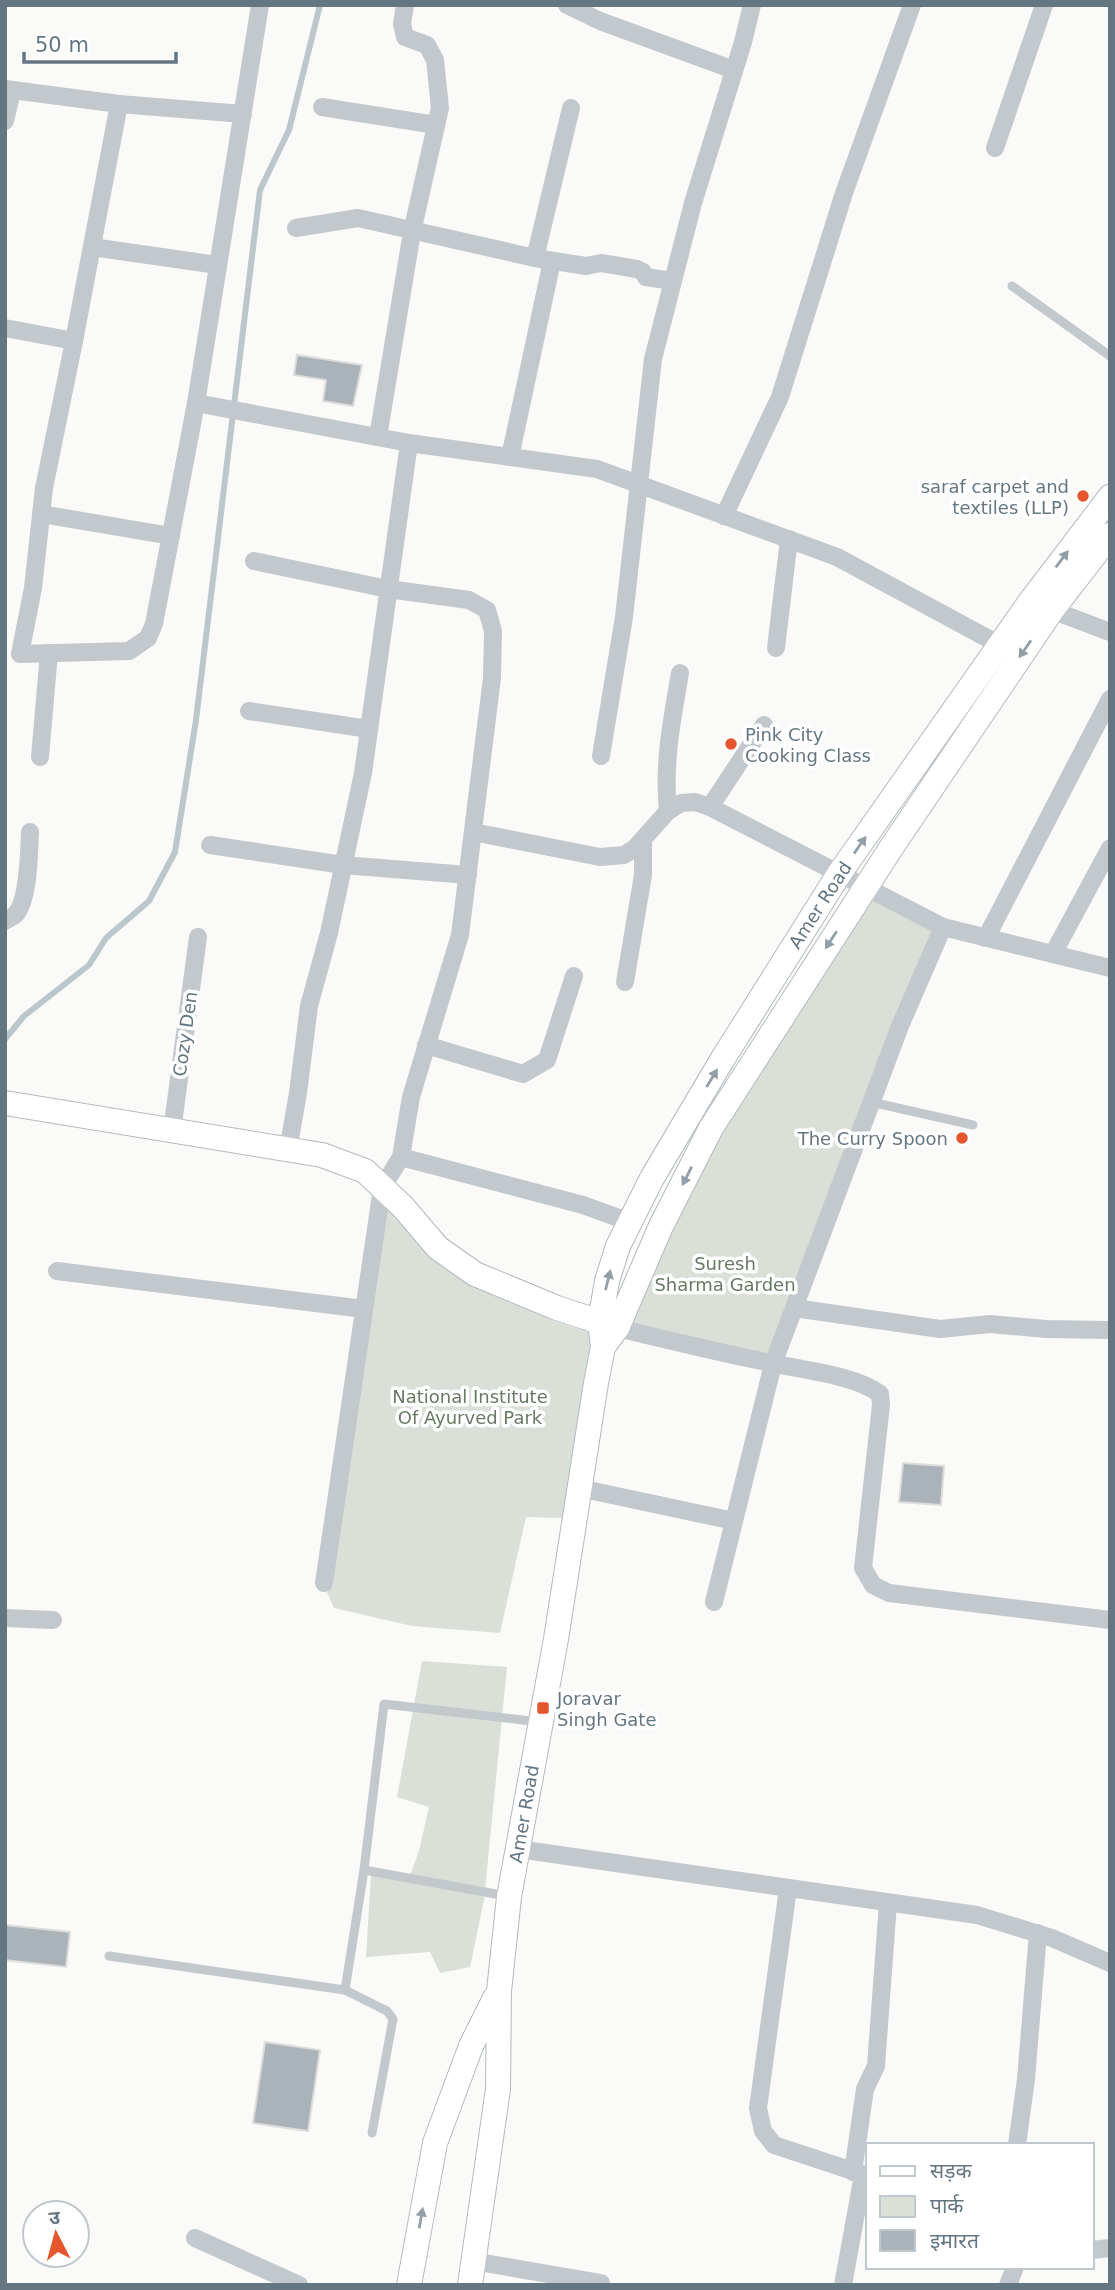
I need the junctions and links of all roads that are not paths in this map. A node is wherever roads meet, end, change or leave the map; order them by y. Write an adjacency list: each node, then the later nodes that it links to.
1 (260, 5): 13 (street)
2 (405, 5): 15 (street)
3 (567, 5): 7 (street)
4 (752, 5): 8 (street)
5 (912, 5): 34 (street)
6 (1044, 5): 16 (street)
7 (603, 13): 8 (street)
8 (734, 70): 22 (street)
9 (8, 90): 10 (street); 14 (street)
10 (119, 104): 13 (street); 19 (street)
11 (322, 107): 15 (street)
12 (571, 108): 20 (street)
13 (243, 114): 21 (street)
14 (5, 121)
15 (436, 125): 18 (street)
16 (995, 148)
17 (296, 228): 18 (street)
18 (412, 232): 20 (street); 28 (street)
19 (92, 247): 21 (street); 25 (street)
20 (544, 260): 22 (street); 30 (street)
21 (218, 265): 27 (street)
22 (673, 281): 31 (street)
23 (1012, 286): 26 (lane)
24 (5, 328): 25 (street)
25 (74, 341): 33 (street)
26 (1110, 356)
27 (196, 402): 28 (street); 36 (street)
28 (378, 437): 29 (street)
29 (410, 443): 30 (street); 39 (street)
30 (510, 457): 31 (street)
31 (639, 484): 34 (street); 51 (street)
32 (1110, 497): 40 (main road, Amer Road, one-way to 32)
33 (41, 514): 36 (street); 45 (street)
34 (724, 516): 37 (street)
35 (1110, 535): 40 (main road, Amer Road)
36 (171, 536): 44 (street)
37 (789, 539): 42 (street); 43 (street)
38 (254, 561): 39 (street)
39 (388, 589): 50 (street); 56 (street)
40 (1041, 606): 41 (street); 42 (main road, Amer Road); 63 (main road, Amer Road, one-way to 63)
41 (1110, 632)
42 (1000, 645): 61 (main road, Amer Road, one-way to 42)
43 (776, 648)
44 (49, 653): 45 (street); 52 (street)
45 (13, 654)
46 (680, 673): 54 (street)
47 (1110, 699): 67 (street)
48 (248, 710): 50 (street)
49 (764, 725): 53 (street)
50 (369, 729): 60 (street)
51 (601, 756)
52 (40, 757)
53 (710, 807): 54 (street); 61 (street)
54 (668, 811): 57 (street)
55 (30, 832): 64 (street)
56 (473, 832): 57 (street); 62 (street)
57 (643, 840): 71 (street)
58 (210, 845): 60 (street)
59 (1110, 848): 68 (street)
60 (343, 865): 62 (street); 77 (street)
61 (839, 874): 63 (street); 80 (main road, Amer Road, one-way to 61)
62 (468, 875): 72 (street)
63 (865, 887): 65 (street); 85 (main road, Amer Road, one-way to 85)
64 (5, 921)
65 (943, 927): 67 (street); 73 (street)
66 (198, 937): 76 (street, Cozy Den)
67 (986, 938): 68 (street)
68 (1053, 954): 69 (street)
69 (1110, 968)
70 (575, 976): 72 (street)
71 (625, 982)
72 (426, 1045): 78 (street)
73 (871, 1102): 75 (lane); 82 (street)
74 (5, 1103): 76 (main road)
75 (973, 1125)
76 (172, 1130): 77 (main road)
77 (288, 1150): 79 (main road)
78 (401, 1157): 79 (street); 80 (street)
79 (382, 1188): 83 (street); 85 (main road)
80 (630, 1222): 85 (main road, Amer Road, one-way to 80)
81 (57, 1271): 83 (street)
82 (794, 1308): 84 (street); 86 (street)
83 (364, 1309): 89 (street)
84 (1110, 1330)
85 (607, 1332): 86 (street); 87 (main road, Amer Road)
86 (773, 1364): 88 (street); 93 (street)
87 (579, 1488): 88 (street); 94 (main road, Amer Road)
88 (734, 1521): 90 (street)
89 (324, 1583)
90 (714, 1602)
91 (5, 1618): 92 (street)
92 (53, 1620)
93 (1110, 1620)
94 (541, 1722): 95 (main road, Amer Road); 96 (lane)
95 (519, 1849): 97 (street); 98 (main road, Amer Road)
96 (364, 1870): 98 (lane); 103 (lane)
97 (788, 1888): 99 (street); 107 (street)
98 (509, 1897): 104 (main road, Amer Road)
99 (888, 1903): 100 (street); 107 (street)
100 (1038, 1933): 102 (street); 106 (street)
101 (108, 1956): 103 (lane)
102 (1110, 1963)
103 (345, 1990): 105 (lane)
104 (499, 1991): 109 (main road, Amer Road); 112 (main road, one-way to 104)
105 (372, 2133)
106 (1017, 2143)
107 (861, 2174): 113 (street)
108 (195, 2238): 111 (street)
109 (471, 2273): 110 (street)
110 (601, 2283)
111 (299, 2285)
112 (409, 2285)
113 (843, 2285)

